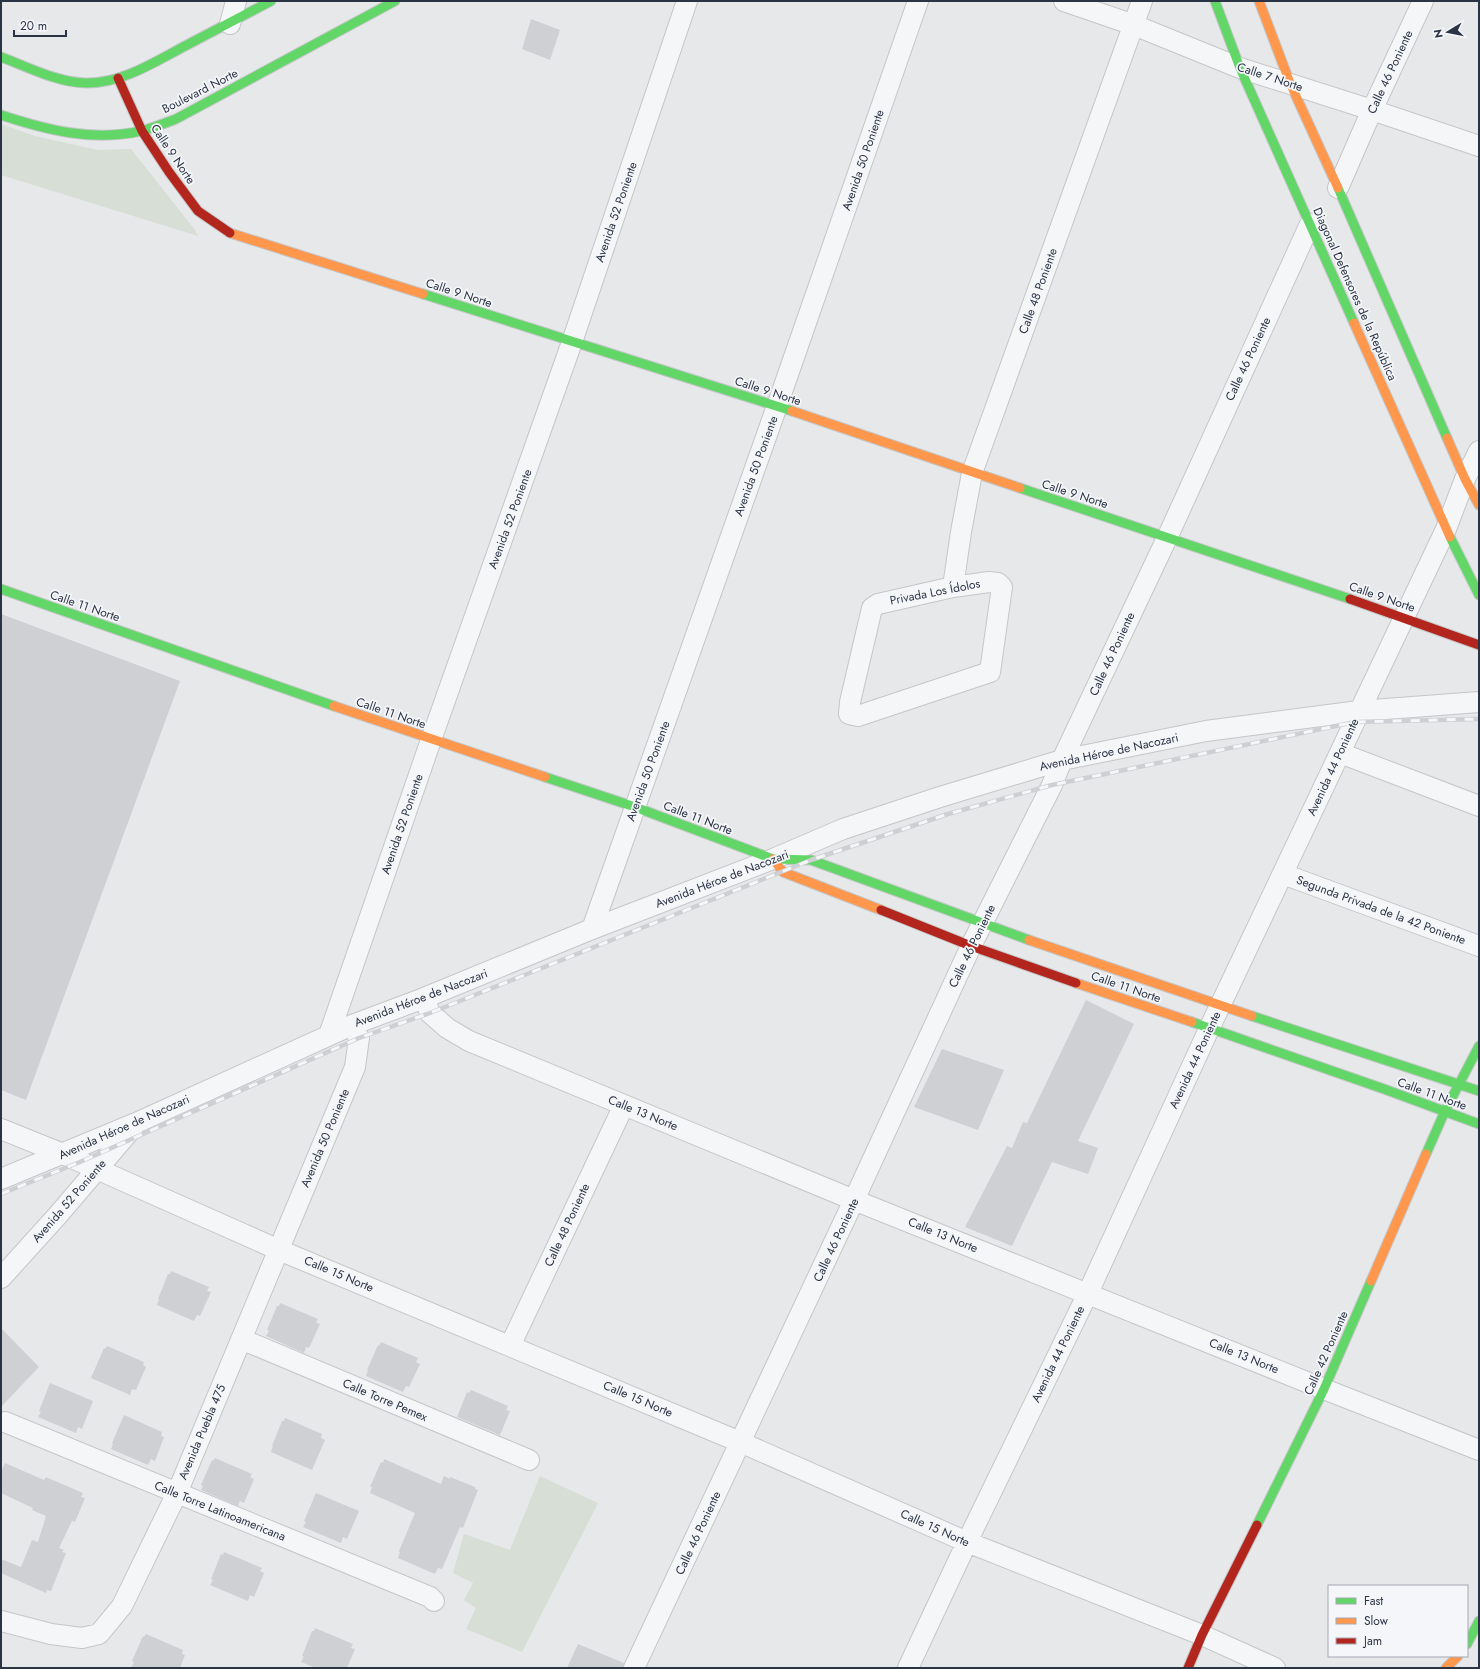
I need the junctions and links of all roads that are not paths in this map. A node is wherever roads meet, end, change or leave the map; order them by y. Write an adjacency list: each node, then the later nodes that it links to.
1 (236, 1): 11 (street)
2 (272, 1): 11 (main road)
3 (395, 1): 19 (main road, Boulevard Norte)
4 (687, 1): 23 (street, Avenida 52 Poniente)
5 (918, 1): 24 (street, Avenida 50 Poniente)
6 (1064, 1): 12 (street, Calle 7 Norte)
7 (1142, 1): 12 (street, Calle 48 Poniente)
8 (1215, 1): 14 (main road, Diagonal Defensores de la República)
9 (1259, 1): 16 (main road)
10 (1423, 1): 17 (street, Calle 46 Poniente)
11 (230, 24): 15 (main road)
12 (1134, 25): 14 (street, Calle 7 Norte); 26 (street, Calle 48 Poniente)
13 (1, 57): 15 (main road)
14 (1240, 68): 16 (street, Calle 7 Norte); 22 (main road, Diagonal Defensores de la República)
15 (118, 78): 19 (main road, Calle 9 Norte)
16 (1290, 83): 17 (street, Calle 7 Norte); 21 (main road)
17 (1372, 110): 20 (street, Calle 7 Norte); 21 (street, Calle 46 Poniente)
18 (1, 115): 19 (main road, Boulevard Norte)
19 (142, 131): 23 (main road, Calle 9 Norte)
20 (1479, 146)
21 (1338, 188): 27 (main road)
22 (1310, 224): 29 (main road, Diagonal Defensores de la República); 30 (street, Calle 46 Poniente)
23 (572, 342): 24 (main road, Calle 9 Norte); 38 (street, Avenida 52 Poniente)
24 (778, 406): 26 (main road, Calle 9 Norte); 42 (street, Avenida 50 Poniente)
25 (1479, 451): 27 (street, Avenida 44 Poniente)
26 (972, 473): 30 (main road, Calle 9 Norte); 31 (street, Calle 48 Poniente)
27 (1465, 479): 28 (main road); 29 (street, Avenida 44 Poniente)
28 (1479, 505)
29 (1446, 528): 33 (main road, Diagonal Defensores de la República); 34 (street, Avenida 44 Poniente)
30 (1166, 538): 34 (main road, Calle 9 Norte); 40 (street, Calle 46 Poniente)
31 (953, 587): 31 (street, Privada Los Ídolos)
32 (1, 589): 38 (main road, Calle 11 Norte)
33 (1479, 595)
34 (1403, 617): 35 (main road, Calle 9 Norte); 37 (street, Avenida 44 Poniente)
35 (1479, 645)
36 (1479, 702): 37 (street, Avenida Héroe de Nacozari)
37 (1359, 711): 39 (street, Avenida 44 Poniente); 40 (street, Avenida Héroe de Nacozari)
38 (431, 740): 42 (main road, Calle 11 Norte); 53 (street, Avenida 52 Poniente)
39 (1340, 753): 41 (street); 44 (street, Avenida 44 Poniente)
40 (1062, 760): 43 (street, Avenida Héroe de Nacozari); 45 (street, Calle 46 Poniente)
41 (1479, 806)
42 (635, 807): 43 (main road, Calle 11 Norte); 46 (street, Avenida 50 Poniente)
43 (773, 860): 45 (main road, Calle 11 Norte); 46 (street, Avenida Héroe de Nacozari); 47 (main road, Calle 11 Norte)
44 (1283, 874): 48 (street, Segunda Privada de la 42 Poniente); 50 (street, Avenida 44 Poniente)
45 (982, 924): 47 (street, Calle 46 Poniente); 50 (main road, Calle 11 Norte)
46 (592, 929): 49 (street, Avenida Héroe de Nacozari)
47 (971, 946): 52 (main road, Calle 11 Norte); 65 (street, Calle 46 Poniente)
48 (1479, 946)
49 (424, 998): 51 (street, Avenida Héroe de Nacozari); 57 (street, Calle 13 Norte)
50 (1220, 1005): 52 (street, Avenida 44 Poniente); 55 (main road, Calle 11 Norte)
51 (352, 1025): 53 (street, Avenida Héroe de Nacozari); 66 (street, Avenida 50 Poniente)
52 (1209, 1029): 58 (main road, Calle 11 Norte); 68 (street, Avenida 44 Poniente)
53 (329, 1035): 59 (street, Avenida Héroe de Nacozari)
54 (1479, 1046): 55 (main road, Calle 42 Poniente)
55 (1460, 1084): 56 (main road, Calle 11 Norte); 58 (main road, Calle 42 Poniente)
56 (1479, 1091)
57 (624, 1105): 65 (street, Calle 13 Norte); 70 (street, Calle 48 Poniente)
58 (1445, 1111): 60 (main road, Calle 11 Norte); 71 (main road, Calle 42 Poniente)
59 (136, 1123): 62 (street, Avenida Héroe de Nacozari); 63 (street, Avenida 52 Poniente)
60 (1479, 1124)
61 (1, 1129): 62 (street, Calle 15 Norte)
62 (63, 1154): 63 (street, Calle 15 Norte); 64 (street, Avenida Héroe de Nacozari)
63 (96, 1169): 66 (street, Calle 15 Norte); 67 (street, Avenida 52 Poniente)
64 (1, 1179)
65 (854, 1200): 68 (street, Calle 13 Norte); 73 (street, Calle 46 Poniente)
66 (279, 1250): 69 (street, Avenida Puebla 475); 70 (street, Calle 15 Norte)
67 (1, 1278)
68 (1088, 1292): 71 (street, Calle 13 Norte); 77 (street, Avenida 44 Poniente)
69 (241, 1339): 75 (street, Calle Torre Pemex); 76 (street, Avenida Puebla 475)
70 (510, 1346): 73 (street, Calle 15 Norte)
71 (1324, 1389): 74 (street, Calle 13 Norte); 81 (main road, Calle 42 Poniente)
72 (5, 1422): 76 (street, Calle Torre Latinoamericana)
73 (740, 1442): 77 (street, Calle 15 Norte); 84 (street, Calle 46 Poniente)
74 (1479, 1450)
75 (529, 1460)
76 (177, 1493): 78 (street, Calle Torre Latinoamericana); 79 (street, Avenida Puebla 475)
77 (967, 1542): 81 (street, Calle 15 Norte); 85 (street, Avenida 44 Poniente)
78 (434, 1601)
79 (1, 1621)
80 (1479, 1621): 82 (main road)
81 (1202, 1635): 86 (main road, Calle 42 Poniente); 87 (street, Calle 15 Norte)
82 (1468, 1642)
83 (1457, 1657): 88 (main road)
84 (634, 1668)
85 (908, 1668)
86 (1188, 1668)
87 (1275, 1668)
88 (1446, 1668)

